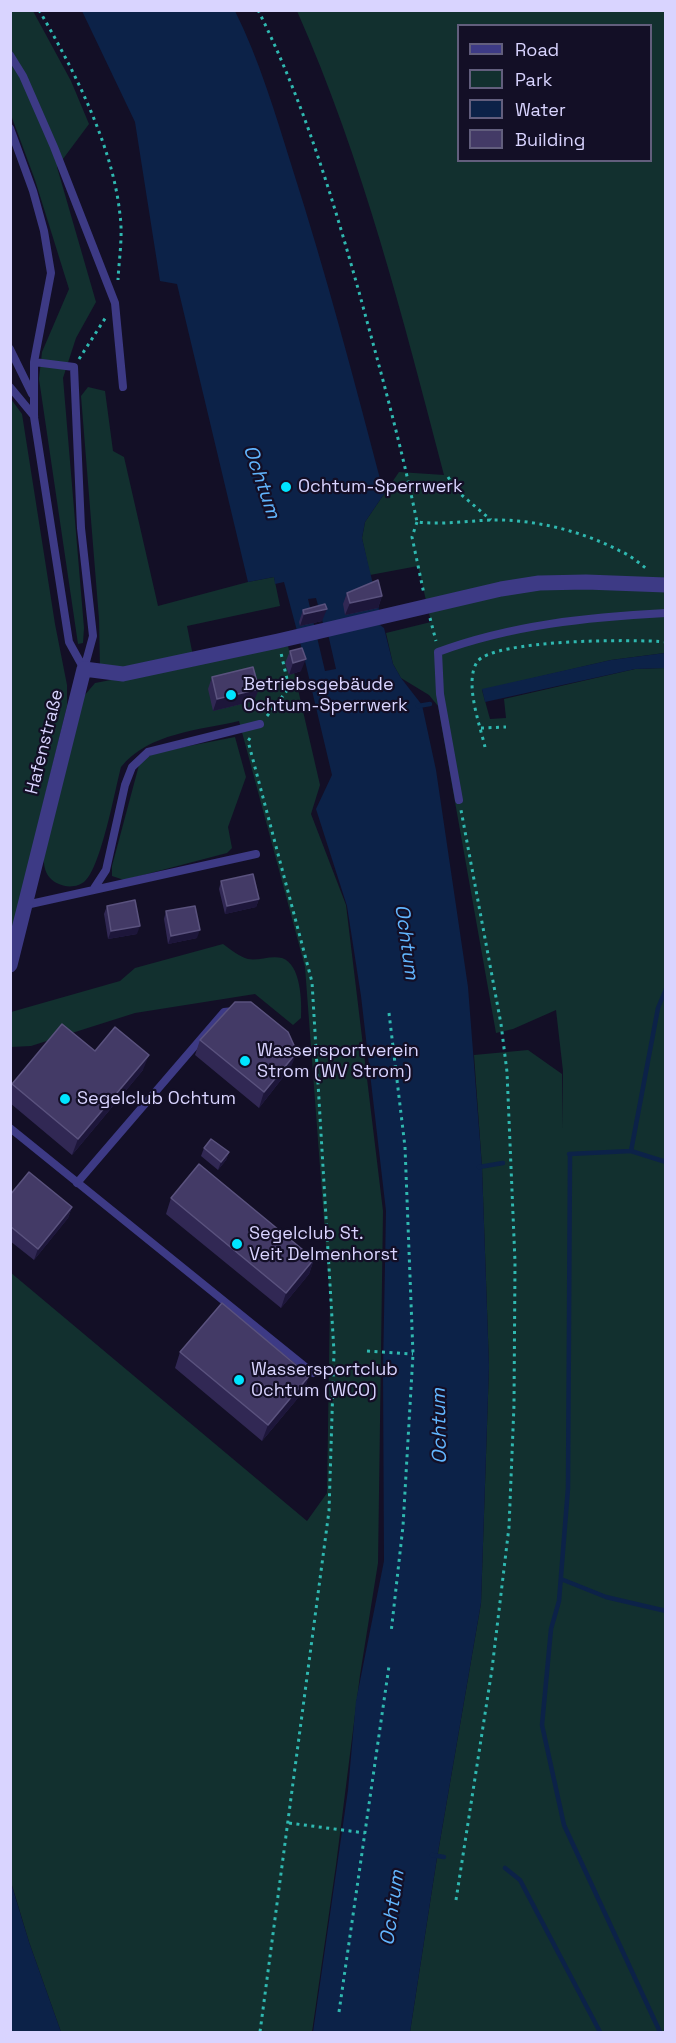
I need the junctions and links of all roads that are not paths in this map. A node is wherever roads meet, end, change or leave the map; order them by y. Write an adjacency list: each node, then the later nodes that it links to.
1 (10, 55): 6 (lane)
2 (10, 128): 4 (lane)
3 (10, 349): 7 (lane)
4 (34, 362): 7 (lane); 11 (lane)
5 (10, 387): 8 (lane)
6 (123, 387)
7 (34, 397): 8 (lane)
8 (34, 417): 11 (lane)
9 (665, 585): 11 (street)
10 (666, 613): 13 (lane)
11 (84, 669): 16 (street, Hafenstraße)
12 (260, 724): 15 (lane)
13 (459, 800)
14 (256, 854): 15 (lane)
15 (93, 890): 16 (lane)
16 (26, 905): 17 (street, Hafenstraße)
17 (10, 965)
18 (247, 1011): 20 (lane)
19 (10, 1128): 20 (lane)
20 (77, 1183): 21 (lane)
21 (313, 1372)

